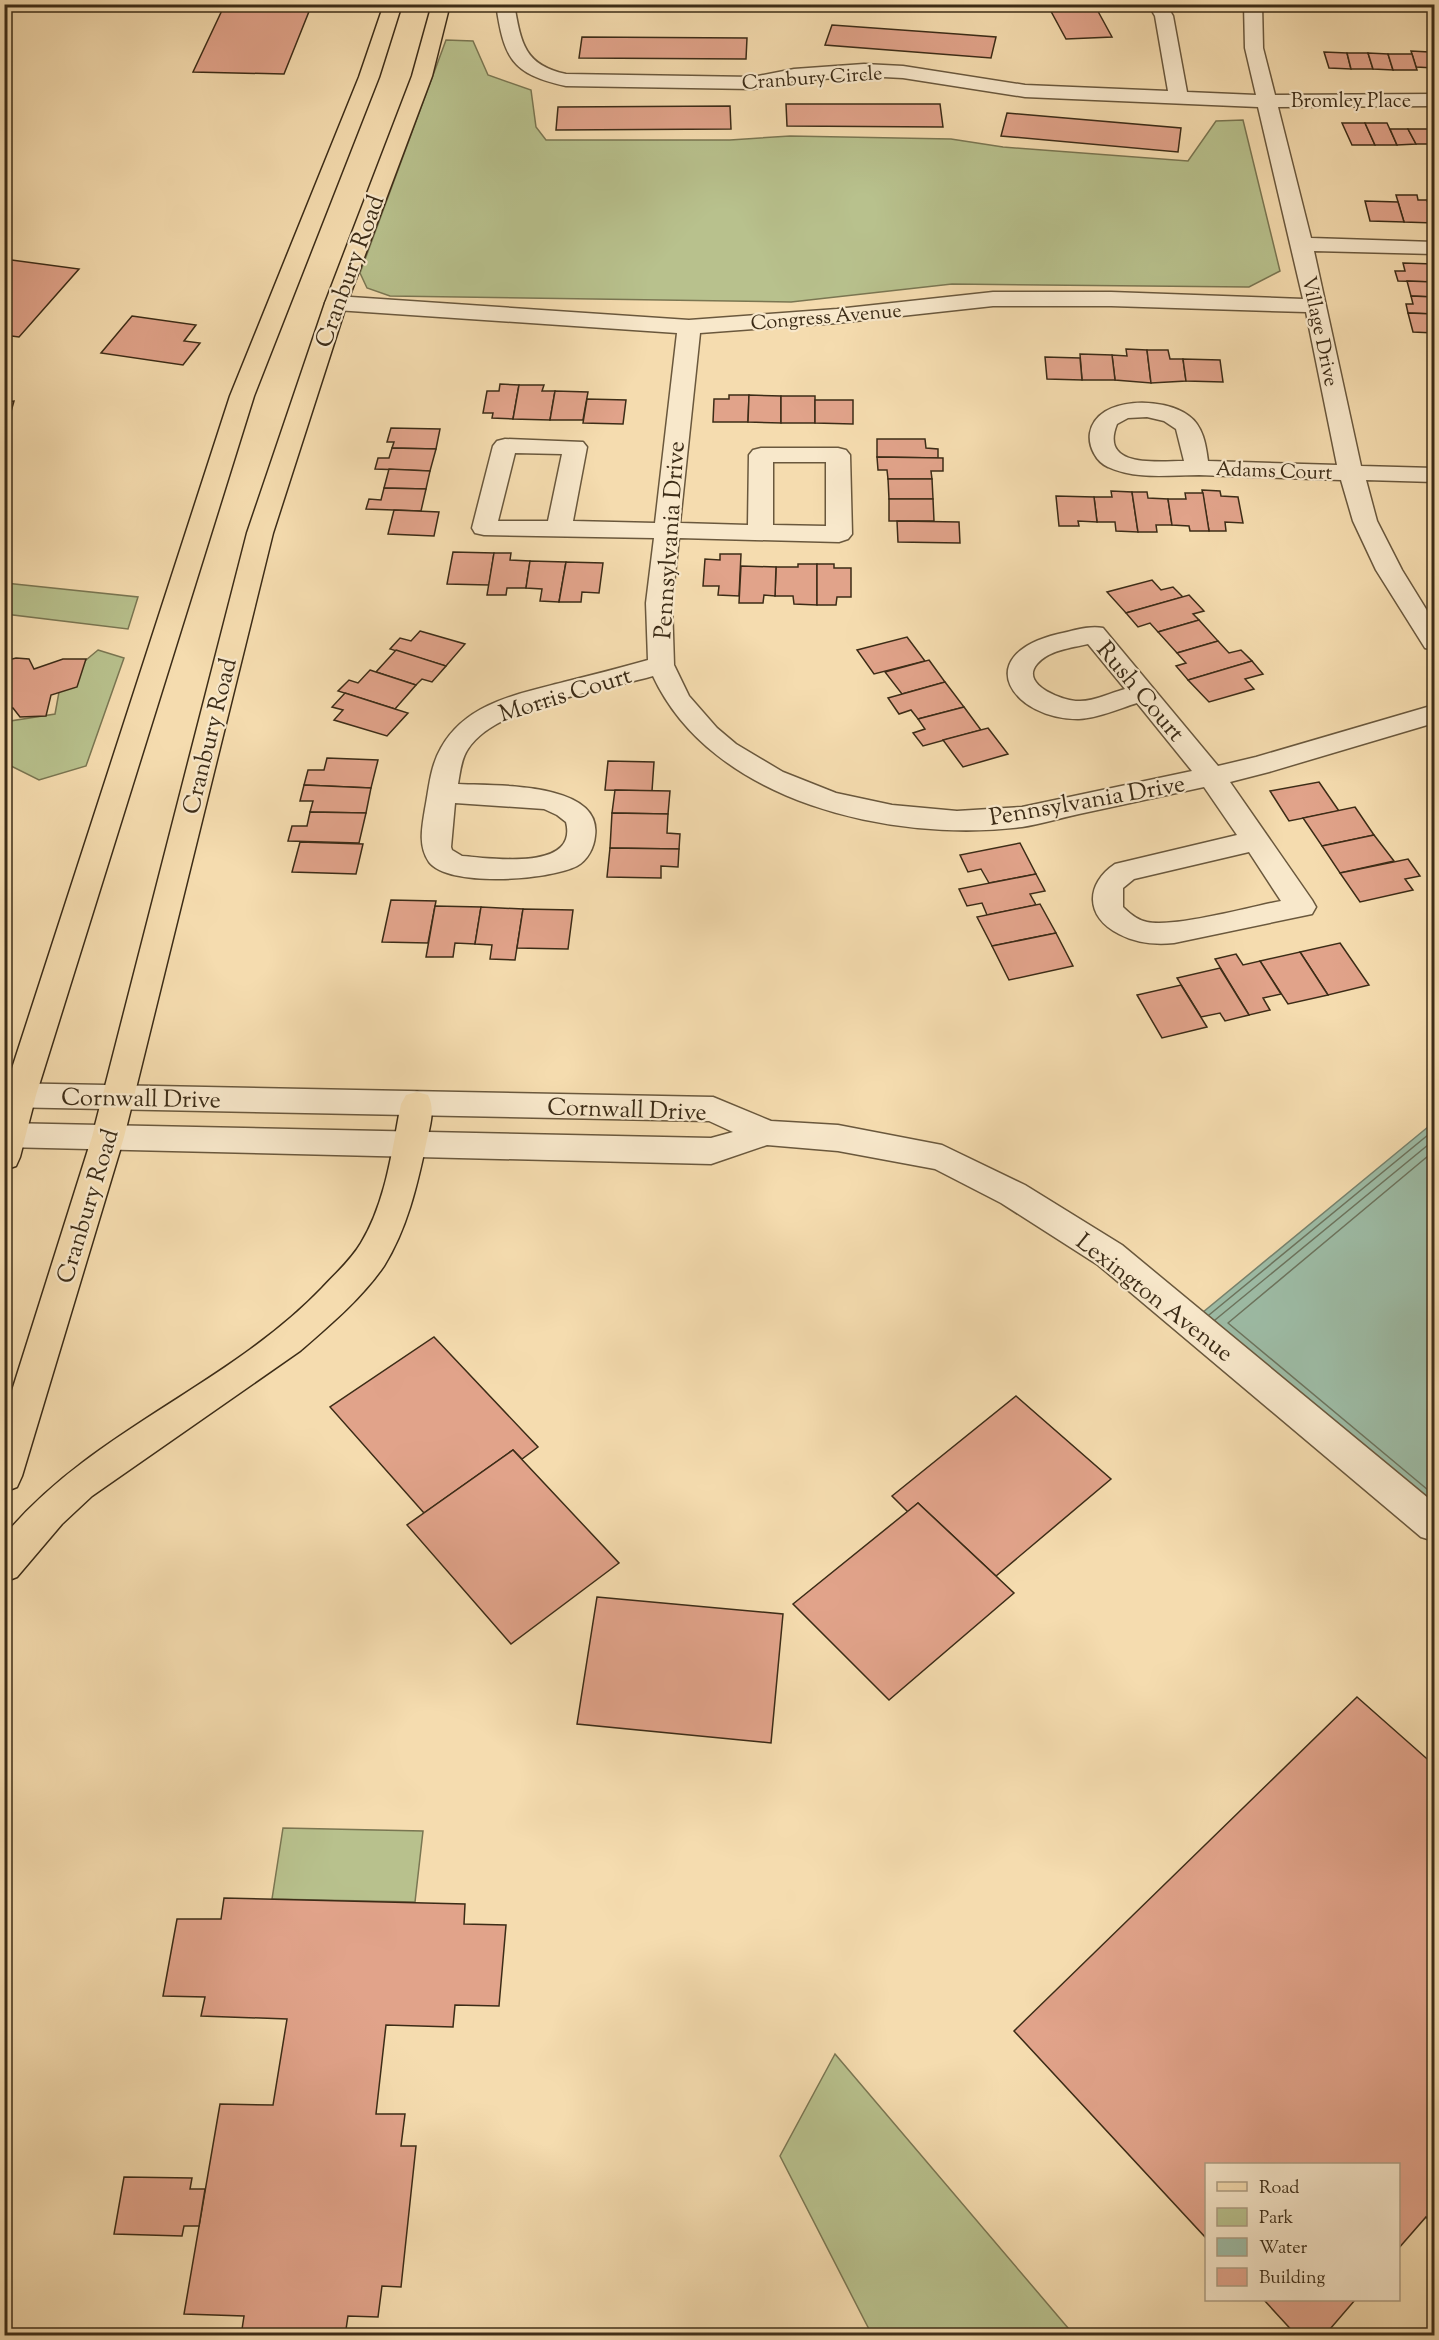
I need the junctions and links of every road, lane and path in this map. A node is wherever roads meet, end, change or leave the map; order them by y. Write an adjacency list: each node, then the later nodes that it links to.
1 (393, 4): 27 (main road)
2 (441, 4): 11 (main road, Cranbury Road)
3 (505, 4): 6 (street, Cranbury Circle)
4 (1157, 4): 6 (street)
5 (1253, 4): 8 (street, Village Drive)
6 (1178, 95): 8 (street, Cranbury Circle)
7 (1434, 100): 8 (street, Bromley Place)
8 (1267, 101): 9 (street, Village Drive)
9 (1302, 244): 10 (street); 12 (street, Village Drive)
10 (1434, 248)
11 (336, 303): 13 (street, Congress Avenue); 28 (main road, Cranbury Road)
12 (1316, 306): 13 (street, Congress Avenue); 15 (street, Village Drive)
13 (689, 327): 18 (street, Pennsylvania Drive)
14 (1197, 468): 15 (street, Adams Court)
15 (1351, 472): 16 (street, Adams Court); 20 (street, Village Drive)
16 (1434, 475)
17 (559, 528): 17 (street); 18 (street)
18 (666, 531): 19 (street); 21 (street, Pennsylvania Drive)
19 (760, 534): 19 (street)
20 (1434, 642)
21 (661, 665): 24 (street, Pennsylvania Drive); 25 (street, Morris Court)
22 (1142, 693): 22 (street, Rush Court); 24 (street, Rush Court)
23 (1434, 714): 24 (street, Pennsylvania Drive)
24 (1212, 776): 26 (street, Rush Court)
25 (442, 792): 25 (street, Morris Court)
26 (1256, 840): 26 (street, Rush Court)
27 (12, 1095): 28 (street, Cornwall Drive); 32 (main road)
28 (118, 1098): 29 (street, Cornwall Drive); 31 (main road, Cranbury Road)
29 (417, 1104): 30 (street, Cornwall Drive); 33 (main road)
30 (767, 1133): 33 (street, Cornwall Drive); 35 (street, Lexington Avenue)
31 (108, 1137): 32 (street, Cornwall Drive); 33 (street, Cornwall Drive); 34 (main road, Cranbury Road)
32 (7, 1142)
33 (409, 1144): 36 (main road)
34 (4, 1476)
35 (1434, 1524)
36 (4, 1565)

